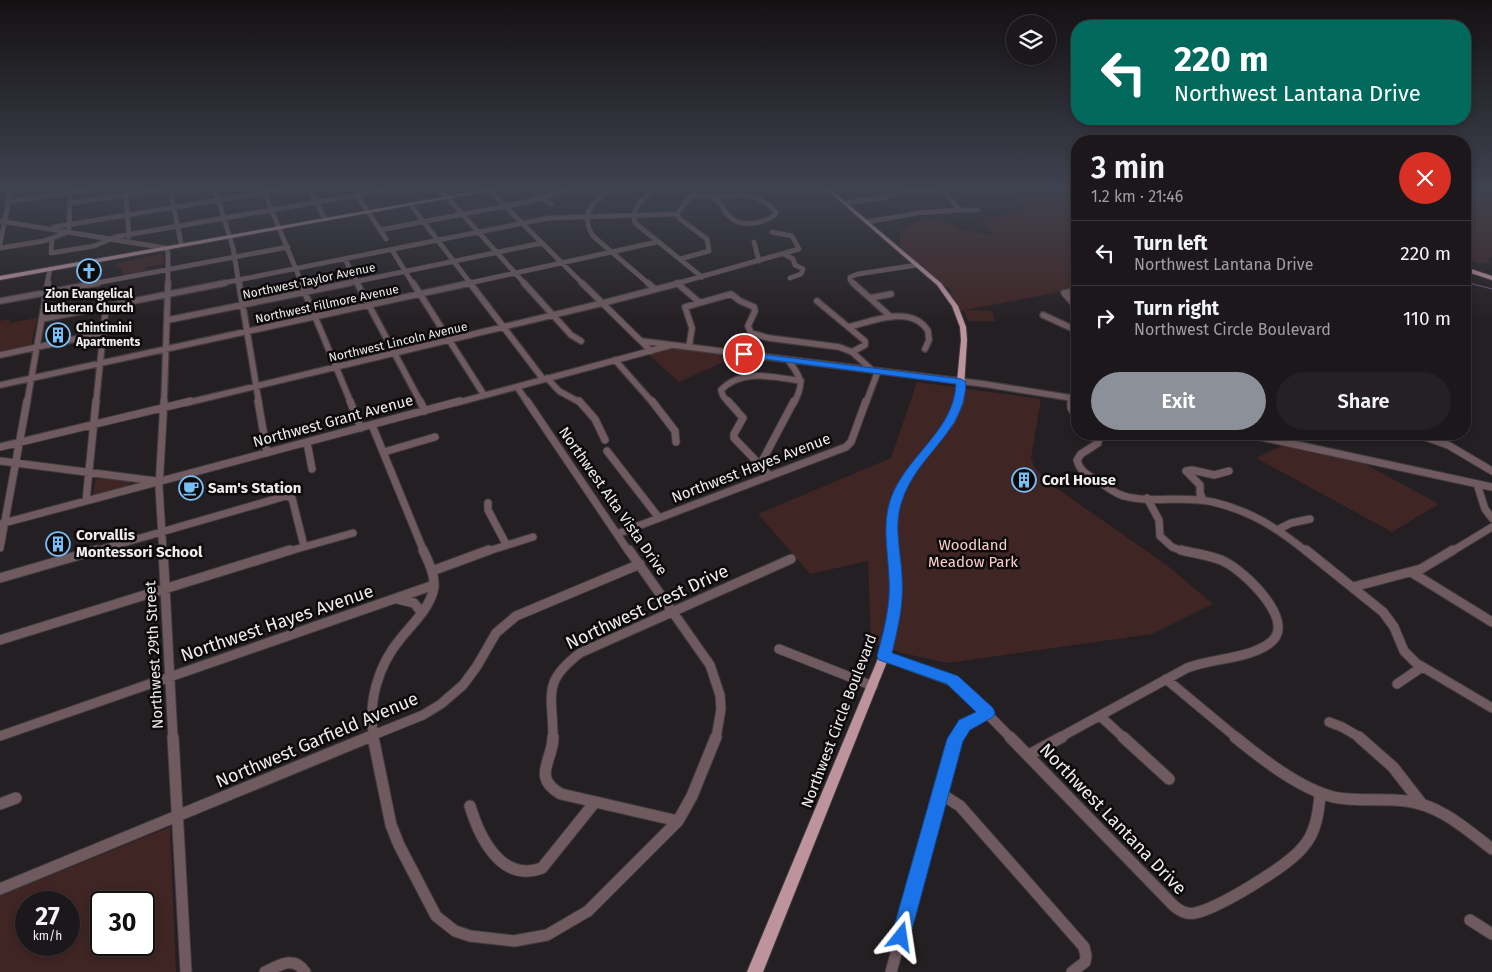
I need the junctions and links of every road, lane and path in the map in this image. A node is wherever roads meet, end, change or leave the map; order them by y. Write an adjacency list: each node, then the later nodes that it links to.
1 (60, 234): 20 (street)
2 (89, 234): 19 (street)
3 (127, 234): 19 (street)
4 (129, 234): 22 (street)
5 (179, 234): 26 (street)
6 (239, 234): 18 (main road)
7 (283, 234): 28 (street)
8 (383, 234): 21 (street)
9 (432, 234): 23 (street)
10 (469, 234): 23 (street)
11 (482, 234): 32 (street)
12 (533, 234): 27 (street)
13 (593, 234): 33 (street)
14 (648, 234): 24 (street)
15 (701, 234): 37 (street)
16 (784, 234): 34 (street, Northwest Lincoln Avenue)
17 (881, 234): 41 (main road, Northwest Circle Boulevard)
18 (230, 236): 30 (main road); 35 (street)
19 (112, 238): 20 (street); 22 (street)
20 (49, 239): 29 (street)
21 (386, 239)
22 (128, 241): 30 (street)
23 (437, 241): 31 (street); 38 (street)
24 (657, 242): 33 (street, Northwest Fillmore Avenue); 37 (street)
25 (754, 242): 39 (street)
26 (181, 243)
27 (542, 243): 32 (street, Northwest Taylor Avenue); 40 (street)
28 (288, 247): 35 (street); 43 (street)
29 (0, 248)
30 (165, 248): 42 (main road); 44 (street, Northwest 29th Street)
31 (392, 250): 36 (street); 45 (street)
32 (498, 252): 38 (street, Northwest Taylor Avenue); 47 (street)
33 (612, 252): 40 (street, Northwest Fillmore Avenue); 56 (street)
34 (784, 254): 39 (street, Northwest Lincoln Avenue); 50 (street)
35 (234, 257): 44 (street); 52 (street)
36 (345, 259): 43 (street); 53 (street)
37 (680, 259): 48 (street)
38 (453, 261): 45 (street, Northwest Taylor Avenue); 54 (street)
39 (759, 262): 48 (street, Northwest Lincoln Avenue)
40 (563, 263): 47 (street, Northwest Fillmore Avenue); 68 (street)
41 (917, 265): 63 (street); 103 (main road, Northwest Circle Boulevard)
42 (50, 269): 49 (main road); 57 (street)
43 (297, 269): 52 (street); 58 (street)
44 (169, 270): 57 (street); 60 (street, Northwest 29th Street)
45 (406, 271): 53 (street, Northwest Taylor Avenue); 61 (street)
46 (1471, 272): 51 (main road)
47 (517, 273): 54 (street, Northwest Fillmore Avenue); 72 (street)
48 (702, 277): 55 (street, Northwest Lincoln Avenue)
49 (0, 278)
50 (790, 278)
51 (1492, 278)
52 (238, 281): 60 (street); 71 (street)
53 (357, 282): 58 (street, Northwest Taylor Avenue); 69 (street)
54 (470, 283): 61 (street, Northwest Fillmore Avenue); 78 (street)
55 (677, 283): 56 (street, Northwest Lincoln Avenue); 67 (street)
56 (654, 289): 68 (street, Northwest Lincoln Avenue)
57 (46, 292): 64 (street); 76 (street)
58 (306, 292): 71 (street, Northwest Taylor Avenue); 74 (street)
59 (1071, 292): 66 (street)
60 (168, 294): 70 (street); 77 (street, Northwest 29th Street)
61 (421, 294): 69 (street, Northwest Fillmore Avenue); 83 (street)
62 (891, 294): 63 (street)
63 (870, 298): 75 (street)
64 (0, 301)
65 (817, 301): 79 (street)
66 (1071, 301)
67 (699, 302): 88 (street); 92 (street)
68 (602, 303): 72 (street, Northwest Lincoln Avenue); 85 (street)
69 (369, 305): 74 (street, Northwest Fillmore Avenue); 93 (street)
70 (106, 306): 76 (street); 82 (street)
71 (242, 306): 77 (street, Northwest Taylor Avenue); 81 (street)
72 (553, 315): 78 (street, Northwest Lincoln Avenue); 84 (street)
73 (1043, 315): 80 (street)
74 (316, 317): 81 (street, Northwest Fillmore Avenue); 98 (street)
75 (891, 317): 79 (street); 90 (street)
76 (42, 319): 87 (street)
77 (168, 320): 89 (street, Northwest 29th Street)
78 (504, 327): 83 (street, Northwest Lincoln Avenue); 101 (street)
79 (849, 327): 92 (street)
80 (1071, 329)
81 (246, 332): 89 (street, Northwest Fillmore Avenue); 105 (street)
82 (104, 334): 87 (street); 97 (street)
83 (450, 340): 93 (street, Northwest Lincoln Avenue); 107 (street)
84 (581, 341)
85 (641, 341): 86 (street); 91 (street)
86 (672, 345): 88 (street); 91 (street, Northwest Grant Avenue)
87 (37, 347): 94 (street); 100 (street)
88 (689, 347): 96 (street)
89 (166, 349): 97 (street, Northwest Fillmore Avenue); 109 (street, Northwest 29th Street)
90 (925, 349)
91 (651, 351): 95 (street, Northwest Grant Avenue)
92 (852, 352): 99 (street)
93 (395, 353): 98 (street, Northwest Lincoln Avenue); 110 (street)
94 (0, 355)
95 (615, 360): 101 (street, Northwest Grant Avenue); 120 (street)
96 (788, 360): 99 (street); 102 (street)
97 (100, 363): 100 (street, Northwest Fillmore Avenue); 111 (street)
98 (336, 367): 105 (street, Northwest Lincoln Avenue); 113 (street)
99 (876, 371): 103 (street); 133 (street, Northwest Hayes Avenue)
100 (31, 378): 104 (street, Northwest Fillmore Avenue); 121 (street)
101 (545, 379): 106 (street, Northwest Grant Avenue); 115 (street)
102 (801, 382): 128 (street); 128 (street)
103 (961, 382): 108 (street); 172 (main road, Northwest Circle Boulevard)
104 (0, 385)
105 (255, 386): 109 (street, Northwest Lincoln Avenue); 125 (street)
106 (517, 387): 107 (street, Northwest Grant Avenue); 153 (street, Northwest Alta Vista Drive)
107 (484, 395): 110 (street, Northwest Grant Avenue)
108 (1071, 398)
109 (164, 408): 111 (street, Northwest Lincoln Avenue); 136 (street, Northwest 29th Street)
110 (426, 411): 112 (street, Northwest Grant Avenue)
111 (94, 425): 121 (street, Northwest Lincoln Avenue); 132 (street)
112 (372, 425): 113 (street, Northwest Grant Avenue); 123 (street)
113 (361, 428): 119 (street, Northwest Grant Avenue)
114 (434, 437): 123 (street)
115 (605, 440)
116 (1099, 440): 141 (street)
117 (1277, 440): 138 (street)
118 (1433, 440): 131 (street)
119 (307, 442): 125 (street, Northwest Grant Avenue); 129 (street)
120 (676, 442)
121 (19, 443): 122 (street, Northwest Lincoln Avenue); 127 (street)
122 (0, 447)
123 (384, 452): 160 (street)
124 (607, 452): 145 (street)
125 (267, 453): 136 (street, Northwest Grant Avenue)
126 (0, 461): 127 (street)
127 (17, 463): 132 (street); 148 (street)
128 (760, 465): 133 (street)
129 (312, 469)
130 (1229, 471): 134 (street)
131 (1492, 471)
132 (88, 472): 135 (street); 143 (street)
133 (769, 475): 145 (street, Northwest Hayes Avenue)
134 (1214, 475): 137 (street); 137 (street)
135 (141, 479): 136 (street); 140 (street)
136 (160, 481): 140 (street, Northwest Grant Avenue); 151 (street, Northwest 29th Street)
137 (1200, 484): 142 (street)
138 (1477, 484): 139 (street); 146 (street)
139 (1492, 487)
140 (134, 488): 143 (street, Northwest Grant Avenue)
141 (1147, 498): 142 (street); 175 (street)
142 (1203, 500): 150 (street)
143 (86, 501): 148 (street, Northwest Grant Avenue)
144 (488, 503): 155 (street)
145 (659, 518): 153 (street, Northwest Hayes Avenue)
146 (1492, 518)
147 (1310, 519): 150 (street)
148 (3, 523): 157 (street)
149 (1492, 527): 161 (street)
150 (1279, 529): 164 (street)
151 (162, 532): 156 (street); 162 (street); 165 (street, Northwest 29th Street)
152 (353, 533): 156 (street)
153 (617, 534): 159 (street, Northwest Alta Vista Drive)
154 (533, 537): 155 (street)
155 (506, 544): 160 (street)
156 (304, 546): 165 (street)
157 (0, 548)
158 (791, 559): 167 (street, Northwest Crest Drive)
159 (640, 564): 167 (street, Northwest Alta Vista Drive); 183 (street, Northwest Garfield Avenue)
160 (432, 571): 163 (street)
161 (1411, 572): 164 (street); 169 (street)
162 (0, 578)
163 (434, 585): 166 (street, Northwest Hayes Avenue); 168 (street, Northwest Alta Vista Drive)
164 (1353, 587): 173 (street)
165 (165, 589): 170 (street); 174 (street, Northwest 29th Street)
166 (394, 599): 168 (street, Northwest Hayes Avenue); 174 (street, Northwest Hayes Avenue)
167 (673, 611): 189 (street, Northwest Crest Drive); 194 (street, Northwest Alta Vista Drive)
168 (422, 613): 183 (street, Northwest Alta Vista Drive)
169 (1492, 622)
170 (0, 640)
171 (779, 649): 177 (street)
172 (884, 656): 177 (main road, Northwest Circle Boulevard); 179 (street, Northwest Lantana Drive)
173 (1422, 667): 176 (street); 178 (street)
174 (170, 677): 182 (street, Northwest Hayes Avenue); 193 (street, Northwest 29th Street)
175 (1166, 679): 180 (street); 186 (street)
176 (1398, 684)
177 (872, 686): 202 (main road, Northwest Circle Boulevard)
178 (1492, 708)
179 (988, 713): 184 (street, Northwest Lantana Drive); 187 (street)
180 (1100, 716): 184 (street); 185 (street)
181 (1328, 722): 191 (street)
182 (0, 736)
183 (374, 737): 193 (street, Northwest Garfield Avenue); 194 (street, Northwest Alta Vista Drive)
184 (1029, 756): 186 (street, Northwest Lantana Drive)
185 (1169, 779)
186 (1320, 793): 191 (street)
187 (941, 794): 203 (street); 204 (street)
188 (16, 798): 190 (street)
189 (595, 802): 192 (street); 194 (street, Northwest Crest Drive)
190 (0, 804)
191 (1421, 804): 195 (street)
192 (470, 806)
193 (178, 816): 196 (street, Northwest Garfield Avenue); 199 (street, Northwest 29th Street)
194 (678, 821)
195 (1492, 850)
196 (0, 889)
197 (1470, 920): 198 (street)
198 (1492, 934)
199 (186, 972)
200 (265, 972): 201 (street)
201 (306, 972)
202 (755, 972)
203 (891, 972)
204 (1072, 972)

